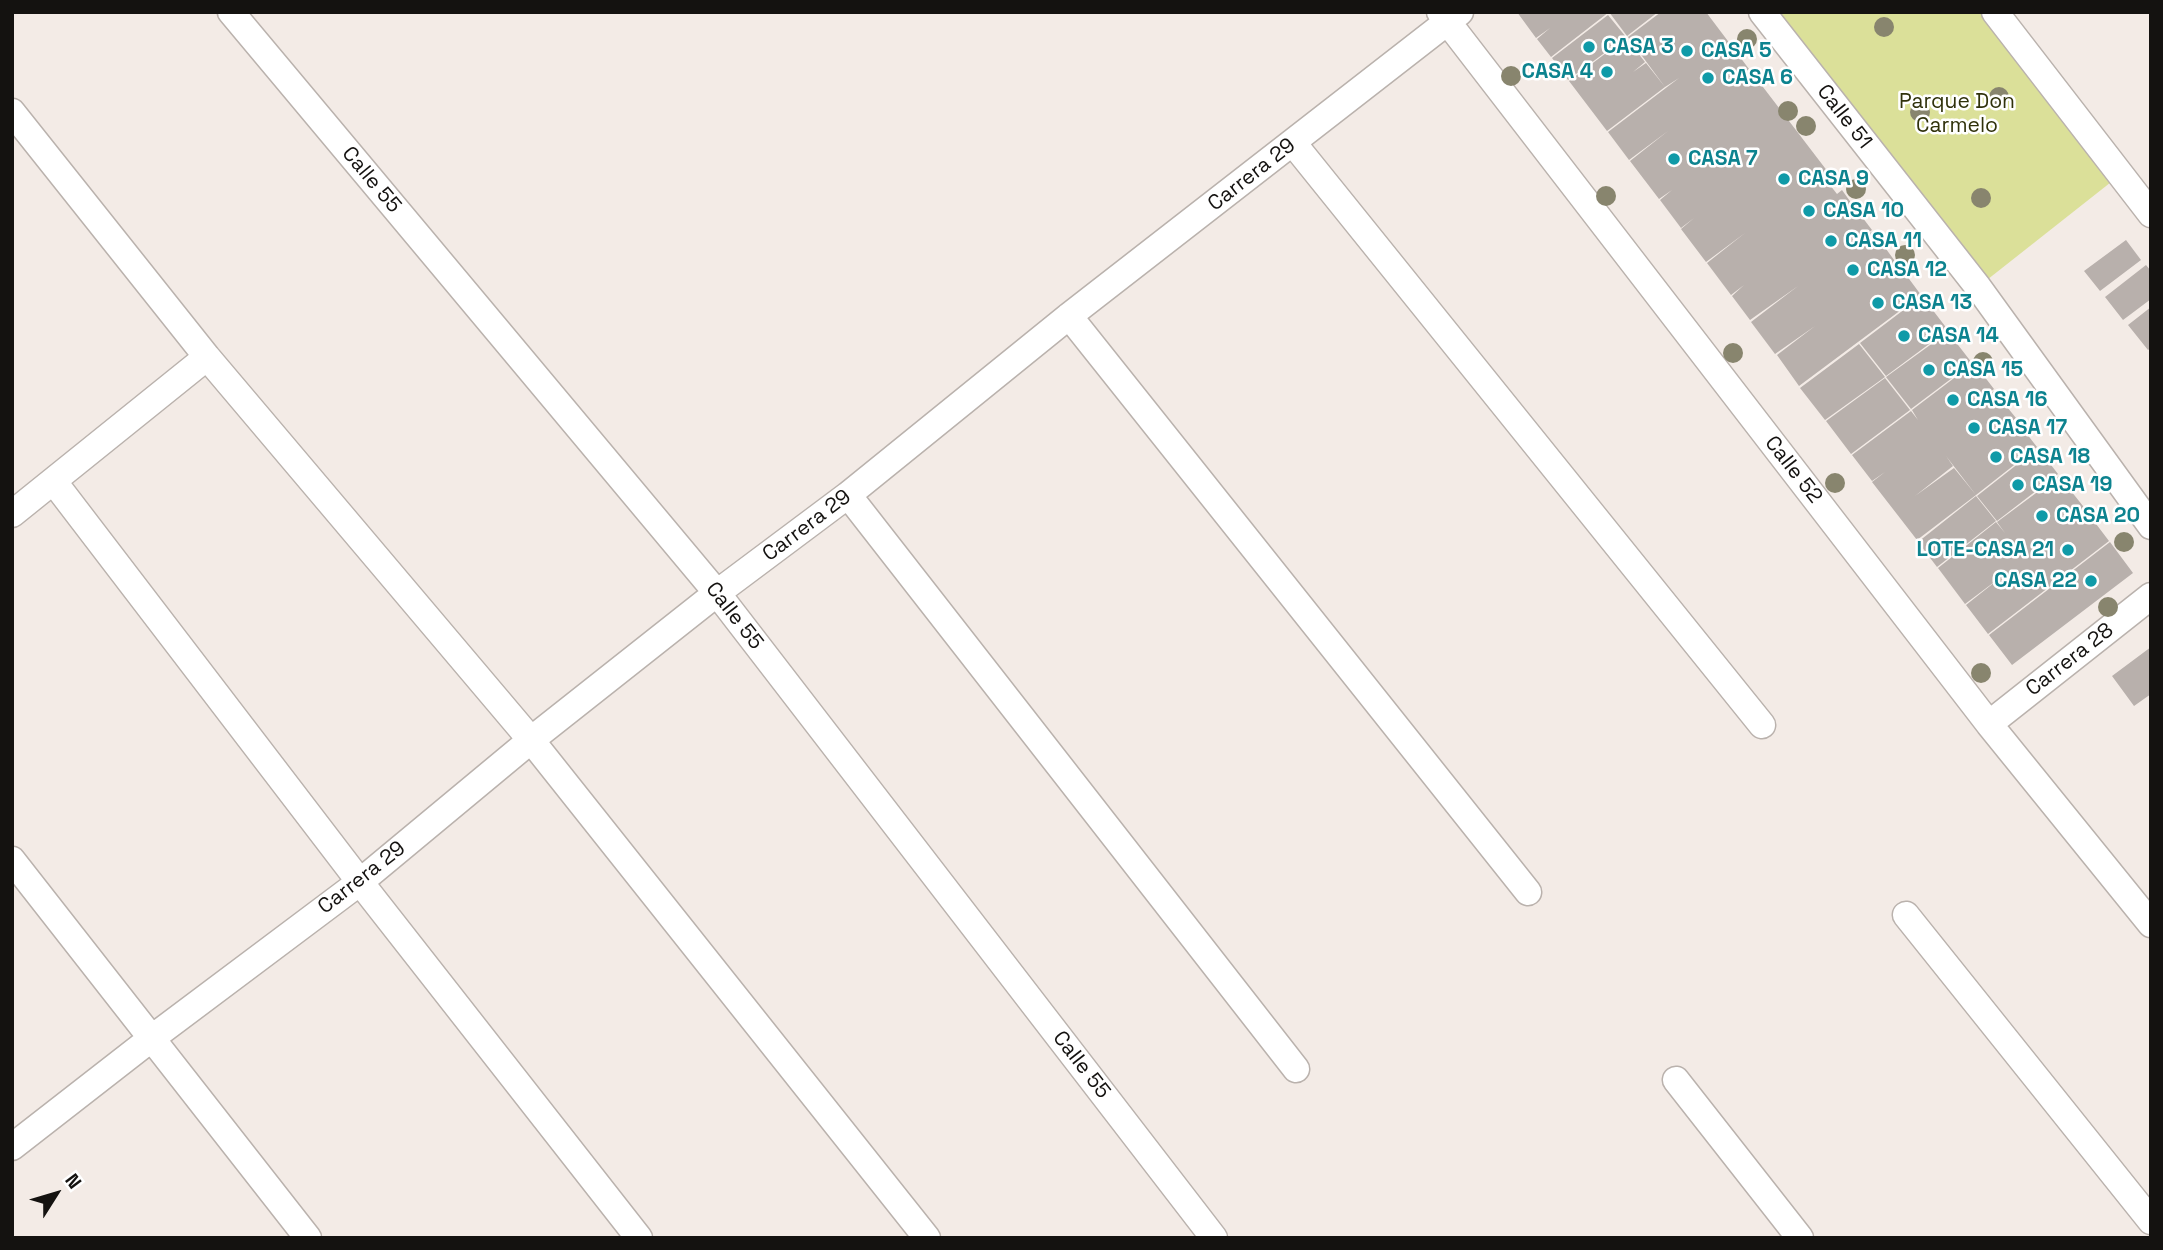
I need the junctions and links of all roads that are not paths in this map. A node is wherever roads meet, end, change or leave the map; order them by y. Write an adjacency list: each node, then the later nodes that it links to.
1 (231, 12): 14 (street, Calle 55)
2 (1762, 12): 13 (street, Calle 51)
3 (1995, 12): 7 (street)
4 (1449, 15): 6 (street, Carrera 29); 16 (street, Calle 52)
5 (12, 112): 9 (street)
6 (1293, 143): 8 (street, Carrera 29); 17 (street)
7 (2151, 214)
8 (1069, 316): 11 (street, Carrera 29); 21 (street)
9 (206, 356): 10 (street); 18 (street)
10 (54, 482): 12 (street); 20 (street)
11 (848, 495): 14 (street, Carrera 29); 25 (street)
12 (12, 514)
13 (2151, 526)
14 (717, 593): 18 (street, Carrera 29); 32 (street, Calle 55)
15 (2151, 596): 16 (street, Carrera 28)
16 (1989, 724): 23 (street, Calle 52)
17 (1762, 725)
18 (531, 740): 20 (street, Carrera 29); 31 (street)
19 (12, 860): 24 (street)
20 (360, 882): 24 (street, Carrera 29); 30 (street)
21 (1528, 892)
22 (1906, 915): 28 (street)
23 (2151, 924)
24 (152, 1038): 27 (street, Carrera 29); 29 (street)
25 (1296, 1069)
26 (1676, 1080): 33 (street)
27 (12, 1147)
28 (2151, 1221)
29 (308, 1238)
30 (639, 1238)
31 (927, 1238)
32 (1214, 1238)
33 (1800, 1238)

